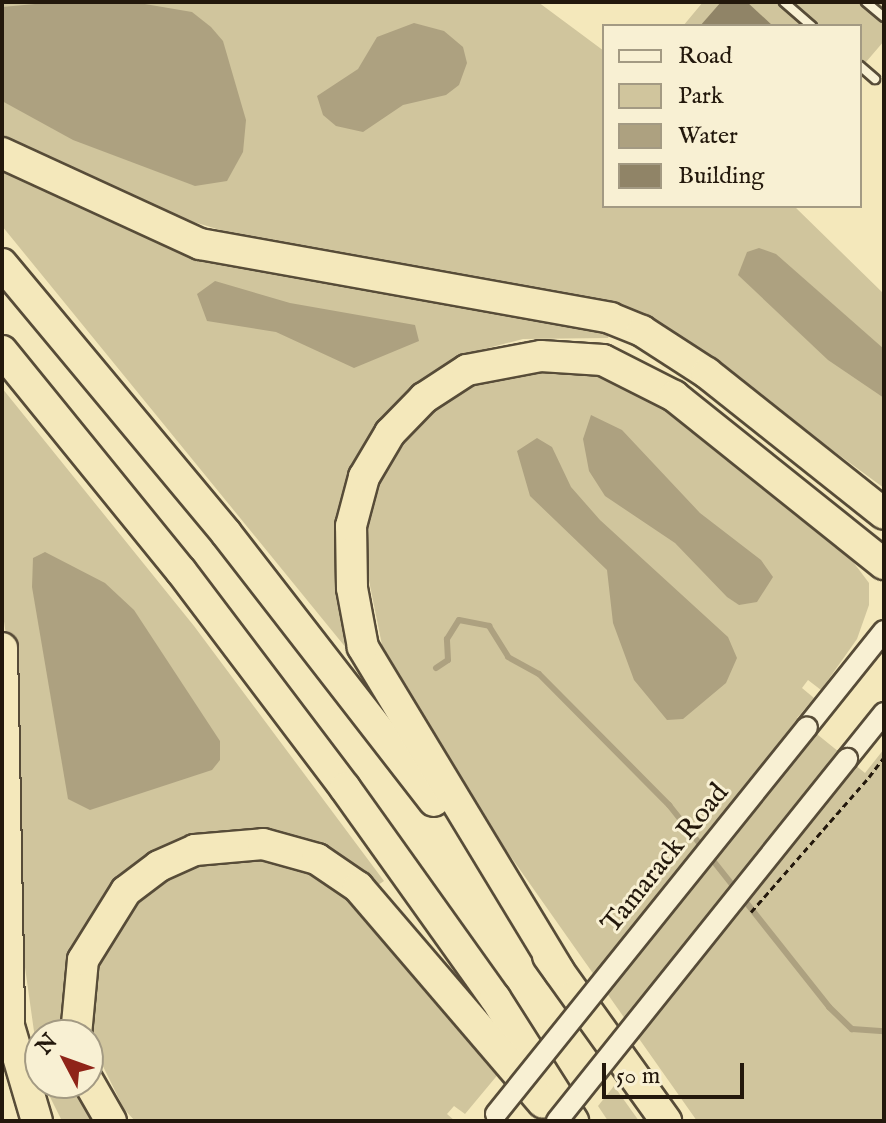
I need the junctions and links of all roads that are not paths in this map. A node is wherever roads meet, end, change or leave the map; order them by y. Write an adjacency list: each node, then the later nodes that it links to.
1 (784, 2): 4 (lane)
2 (866, 2): 3 (lane)
3 (884, 17)
4 (810, 24)
5 (862, 68): 6 (lane)
6 (875, 79)
7 (2, 153): 10 (highway)
8 (2, 264): 15 (highway)
9 (2, 351): 22 (highway)
10 (884, 514)
11 (884, 564): 15 (highway)
12 (884, 631): 18 (street, Tamarack Road, bridge)
13 (2, 648): 19 (highway)
14 (884, 713): 21 (street, bridge)
15 (559, 971): 23 (highway)
16 (77, 1019): 21 (highway)
17 (98, 1099): 20 (highway)
18 (494, 1118)
19 (37, 1121)
20 (111, 1121)
21 (558, 1121)
22 (573, 1121)
23 (666, 1121)

